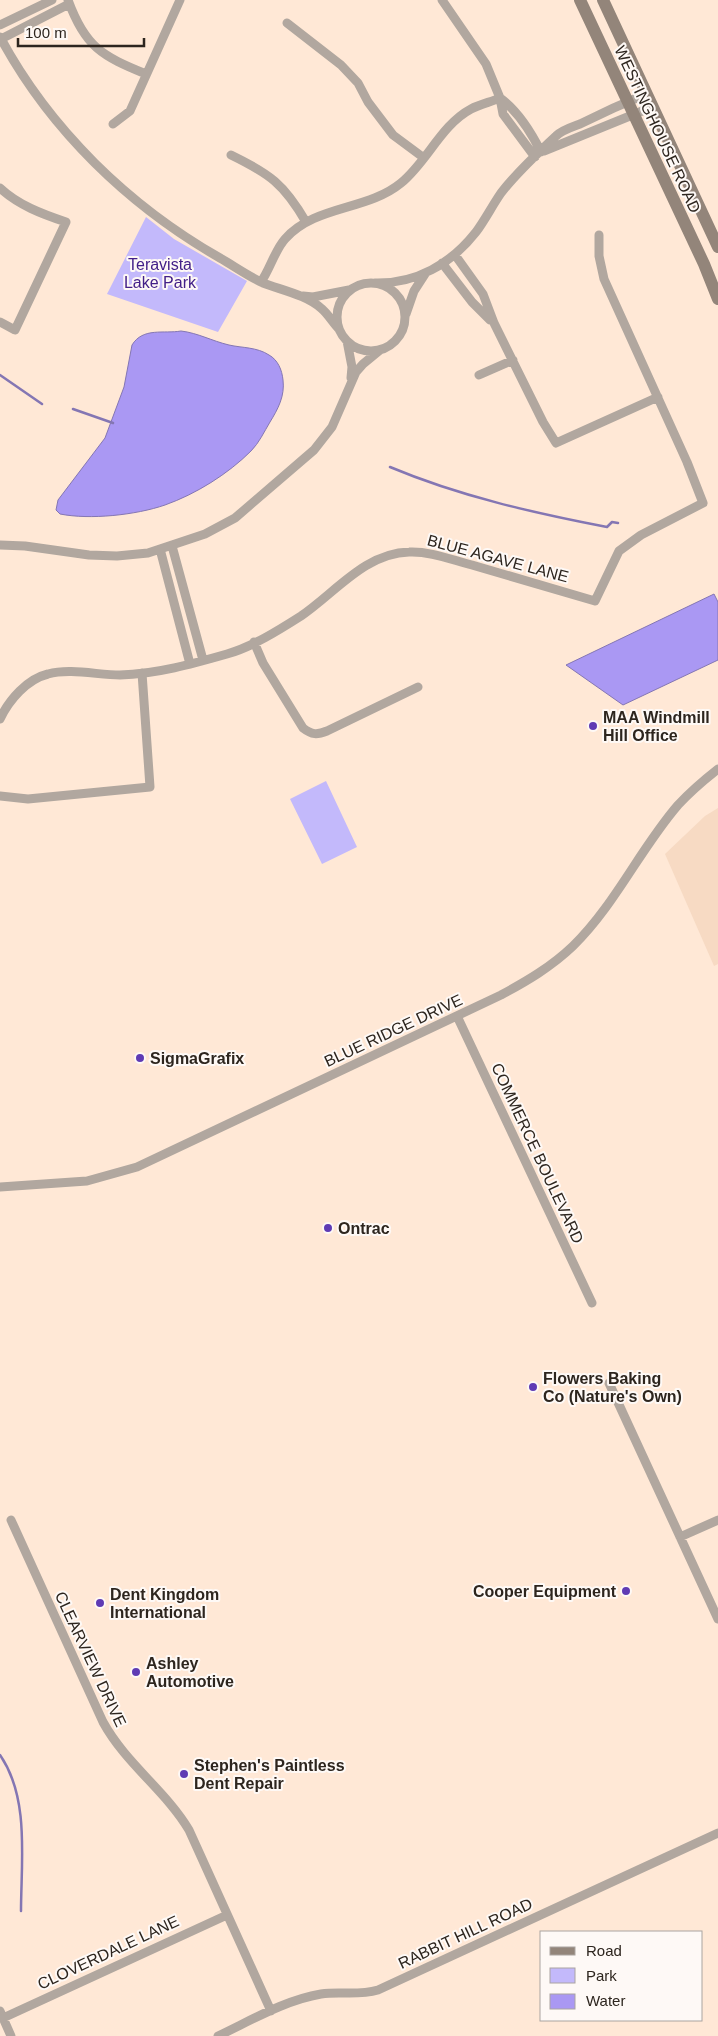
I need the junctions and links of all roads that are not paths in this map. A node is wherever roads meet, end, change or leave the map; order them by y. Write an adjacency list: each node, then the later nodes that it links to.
1 (52, 0): 8 (street)
2 (180, 0): 10 (street)
3 (442, 0): 12 (street)
4 (580, 0): 13 (main road, WESTINGHOUSE ROAD)
5 (603, 0): 11 (main road, WESTINGHOUSE ROAD)
6 (69, 2): 9 (street); 10 (street)
7 (287, 23): 19 (street)
8 (0, 25)
9 (1, 38): 27 (street)
10 (146, 74): 16 (street)
11 (646, 94): 13 (street); 14 (main road, WESTINGHOUSE ROAD)
12 (500, 98): 17 (street); 19 (street)
13 (627, 102): 15 (main road, WESTINGHOUSE ROAD); 17 (street)
14 (652, 107): 15 (street); 23 (main road, WESTINGHOUSE ROAD)
15 (633, 115): 17 (street); 31 (main road, WESTINGHOUSE ROAD)
16 (112, 124)
17 (538, 154): 24 (street)
18 (231, 155): 21 (street)
19 (424, 158): 21 (street)
20 (0, 188): 33 (street)
21 (306, 222): 27 (street)
22 (599, 235): 41 (street, BLUE AGAVE LANE)
23 (718, 247)
24 (455, 254): 25 (street); 34 (street)
25 (442, 263): 26 (street); 34 (street)
26 (426, 274): 28 (street); 32 (street)
27 (261, 282): 30 (street)
28 (375, 283): 29 (street); 32 (street)
29 (352, 290): 30 (street); 35 (street)
30 (294, 294): 35 (street)
31 (718, 299)
32 (405, 319): 37 (street)
33 (0, 322)
34 (494, 324): 38 (street)
35 (339, 329): 36 (street)
36 (347, 341): 37 (street); 40 (street)
37 (380, 350): 40 (street)
38 (513, 360): 39 (street); 41 (street)
39 (479, 375)
40 (350, 383): 43 (street)
41 (658, 398): 45 (street, BLUE AGAVE LANE)
42 (0, 544): 44 (street)
43 (172, 546): 44 (street); 46 (street)
44 (160, 550): 47 (street)
45 (254, 642): 46 (street, BLUE AGAVE LANE); 49 (street)
46 (203, 660): 47 (street, BLUE AGAVE LANE)
47 (190, 664): 48 (street, BLUE AGAVE LANE)
48 (142, 673): 50 (street, BLUE AGAVE LANE); 52 (street)
49 (418, 687)
50 (0, 719)
51 (718, 769): 53 (street, BLUE RIDGE DRIVE)
52 (0, 796)
53 (457, 1016): 54 (street, BLUE RIDGE DRIVE); 55 (street, COMMERCE BOULEVARD)
54 (0, 1187)
55 (592, 1303)
56 (609, 1383): 59 (street)
57 (11, 1520): 62 (street, CLEARVIEW DRIVE)
58 (718, 1520): 59 (street)
59 (680, 1537): 60 (street)
60 (718, 1619)
61 (718, 1834): 63 (street, RABBIT HILL ROAD)
62 (227, 1915): 63 (street, CLEARVIEW DRIVE); 64 (street, CLOVERDALE LANE)
63 (271, 2011): 66 (street, RABBIT HILL ROAD)
64 (2, 2014): 65 (street)
65 (12, 2036)
66 (218, 2036)

